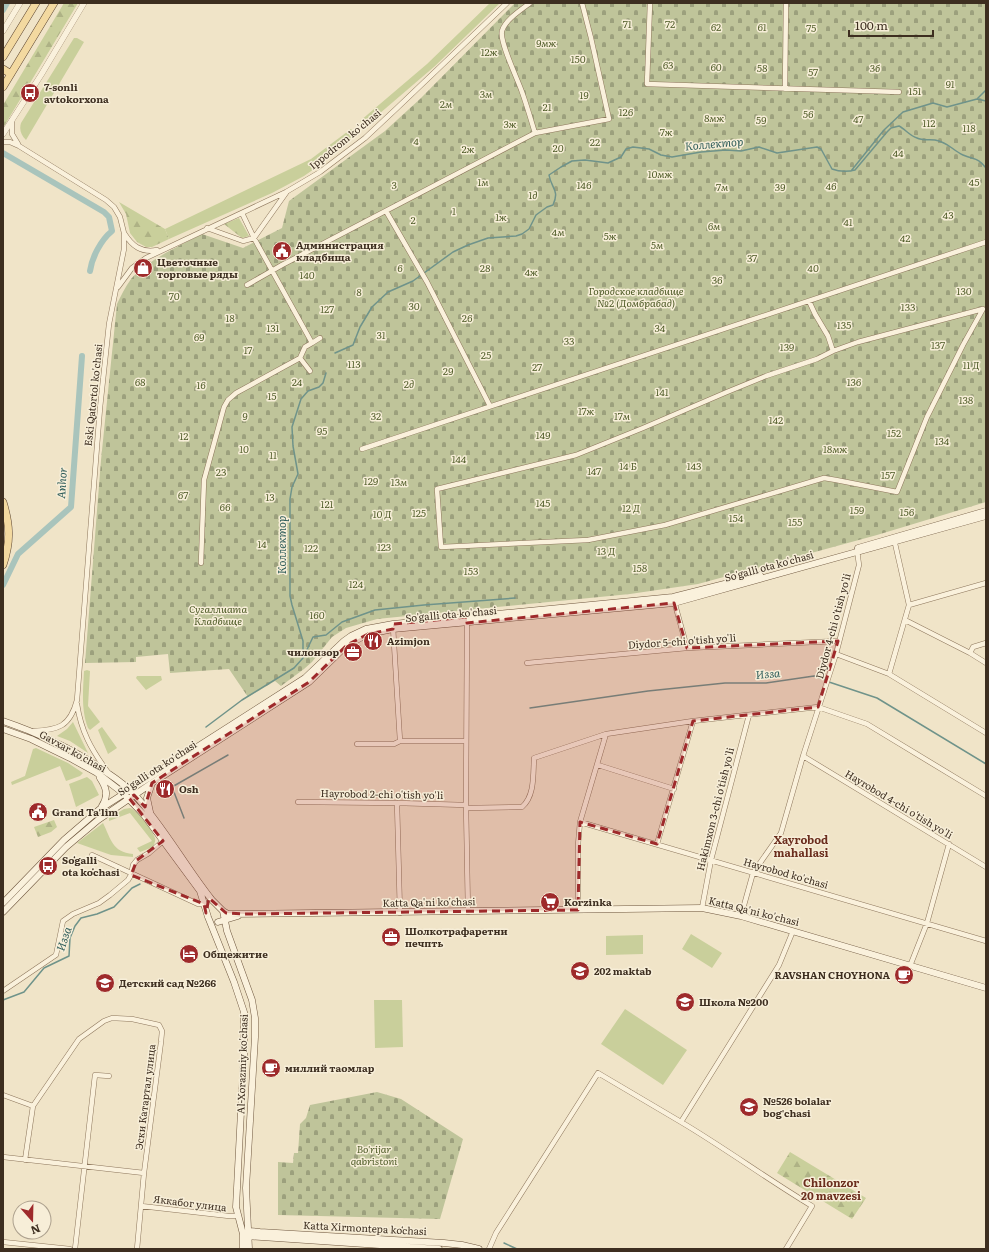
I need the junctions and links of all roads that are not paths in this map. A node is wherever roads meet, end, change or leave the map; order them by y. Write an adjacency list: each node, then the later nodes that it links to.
1 (20, 3): 10 (street)
2 (36, 3): 11 (main road)
3 (54, 3): 13 (main road)
4 (84, 3): 17 (street)
5 (507, 3): 22 (street, Ippodrom ko'chasi)
6 (530, 3): 18 (street)
7 (582, 3): 18 (street)
8 (650, 3): 15 (street)
9 (786, 3): 15 (street)
10 (3, 31)
11 (3, 58)
12 (3, 69): 13 (main road)
13 (11, 74): 14 (main road)
14 (3, 87)
15 (785, 89): 16 (street)
16 (899, 92)
17 (12, 120): 19 (street); 21 (street)
18 (535, 133): 23 (street)
19 (3, 134)
20 (3, 142): 21 (street, Eski Qatortol ko'chasi)
21 (19, 146): 26 (street, Eski Qatortol ko'chasi)
22 (286, 192): 24 (street, Ippodrom ko'chasi); 27 (street)
23 (386, 211): 30 (street); 39 (street)
24 (242, 212): 25 (street, Ippodrom ko'chasi); 27 (street)
25 (207, 228): 27 (street); 29 (street, Ippodrom ko'chasi)
26 (124, 233): 29 (street, Ippodrom ko'chasi); 32 (street, Eski Qatortol ko'chasi)
27 (254, 238): 30 (street)
28 (986, 242): 33 (street)
29 (166, 248): 32 (street, Ippodrom ko'chasi)
30 (272, 271): 31 (street); 35 (street)
31 (247, 285)
32 (115, 294): 62 (street, Eski Qatortol ko'chasi)
33 (809, 301): 36 (street); 39 (street)
34 (320, 338): 35 (street)
35 (312, 342): 37 (street)
36 (833, 351): 36 (street)
37 (300, 358): 38 (street); 46 (street)
38 (310, 370)
39 (490, 406): 40 (street)
40 (362, 449)
41 (3, 502): 47 (main road)
42 (986, 511): 44 (main road, So'galli ota ko'chasi)
43 (986, 516): 44 (main road, So'galli ota ko'chasi)
44 (894, 539): 45 (main road, So'galli ota ko'chasi); 50 (street)
45 (857, 550): 49 (main road, So'galli ota ko'chasi); 54 (street, Diydor 4-chi o'tish yo'li)
46 (201, 562)
47 (3, 564)
48 (986, 583): 50 (street)
49 (674, 600): 51 (main road, So'galli ota ko'chasi); 56 (street)
50 (909, 604): 52 (street)
51 (467, 620): 53 (main road, So'galli ota ko'chasi); 72 (street)
52 (905, 620): 57 (street); 61 (street)
53 (393, 627): 71 (street); 78 (main road, So'galli ota ko'chasi); 80 (main road, So'galli ota ko'chasi)
54 (838, 642): 56 (street, Diydor 5-chi o'tish yo'li); 58 (street, Diydor 4-chi o'tish yo'li)
55 (986, 643): 57 (street)
56 (687, 648): 59 (street, Diydor 5-chi o'tish yo'li)
57 (970, 653): 60 (street)
58 (836, 654): 61 (street); 63 (street, Diydor 4-chi o'tish yo'li)
59 (527, 663)
60 (986, 663)
61 (889, 674): 69 (street)
62 (77, 700): 68 (street, Eski Qatortol ko'chasi); 77 (street, Eski Qatortol ko'chasi)
63 (818, 707): 64 (street); 74 (street, Diydor 4-chi o'tish yo'li); 82 (street)
64 (749, 715): 66 (street); 93 (street, Hakimxon 3-chi o'tish yo'li)
65 (3, 721): 68 (main road, Gavxar ko'chasi)
66 (693, 721): 70 (street); 79 (street)
67 (3, 729): 76 (main road, Gavxar ko'chasi)
68 (33, 731): 77 (main road, Gavxar ko'chasi)
69 (986, 733)
70 (606, 734): 75 (street); 85 (street, Hayrobod 2-chi o'tish yo'li)
71 (400, 741): 72 (street); 73 (street)
72 (466, 741): 85 (street)
73 (357, 744)
74 (803, 756): 91 (street, Hayrobod 4-chi o'tish yo'li); 95 (street, Diydor 4-chi o'tish yo'li)
75 (598, 765): 79 (street); 88 (street)
76 (97, 773): 80 (main road, Gavxar ko'chasi); 86 (main road)
77 (111, 775): 80 (main road, Gavxar ko'chasi)
78 (152, 783): 81 (main road, So'galli ota ko'chasi); 87 (main road)
79 (674, 788): 90 (street)
80 (126, 791): 81 (main road, Gavxar ko'chasi); 86 (main road, So'galli ota ko'chasi)
81 (132, 796): 87 (main road); 89 (main road, Al-Xorazmiy ko'chasi); 102 (main road, So'galli ota ko'chasi)
82 (986, 796)
83 (298, 802): 84 (street, Hayrobod 2-chi o'tish yo'li)
84 (398, 803): 85 (street, Hayrobod 2-chi o'tish yo'li); 105 (street)
85 (466, 806): 103 (street)
86 (100, 809): 97 (main road, So'galli ota ko'chasi)
87 (150, 814): 99 (main road)
88 (580, 822): 90 (street, Hayrobod ko'chasi); 101 (street)
89 (163, 841): 96 (street); 98 (main road, Al-Xorazmiy ko'chasi)
90 (657, 844): 93 (street, Hayrobod ko'chasi)
91 (949, 844): 94 (street, Hayrobod 4-chi o'tish yo'li); 111 (street)
92 (92, 855): 96 (street)
93 (711, 860): 95 (street, Hayrobod ko'chasi); 100 (street, Hakimxon 3-chi o'tish yo'li)
94 (986, 867)
95 (753, 873): 109 (street, Diydor 4-chi o'tish yo'li); 111 (street, Hayrobod ko'chasi)
96 (131, 875): 98 (street); 117 (street)
97 (3, 903)
98 (204, 904): 104 (main road, Al-Xorazmiy ko'chasi)
99 (218, 906): 104 (main road); 107 (main road)
100 (702, 908): 101 (main road, Katta Qa'ni ko'chasi); 109 (main road, Katta Qa'ni ko'chasi)
101 (578, 910): 103 (main road, Katta Qa'ni ko'chasi)
102 (3, 912)
103 (468, 912): 105 (main road, Katta Qa'ni ko'chasi)
104 (206, 913): 110 (main road, Al-Xorazmiy ko'chasi)
105 (400, 913): 106 (main road, Katta Qa'ni ko'chasi)
106 (245, 914): 107 (main road); 108 (main road)
107 (224, 915): 108 (main road); 110 (main road); 112 (main road, Al-Xorazmiy ko'chasi)
108 (236, 916): 112 (main road)
109 (741, 916): 113 (main road, Katta Qa'ni ko'chasi)
110 (209, 920): 127 (main road, Al-Xorazmiy ko'chasi)
111 (926, 923): 114 (street, Hayrobod ko'chasi); 115 (street)
112 (226, 931): 128 (main road, Al-Xorazmiy ko'chasi)
113 (793, 931): 115 (main road, Katta Qa'ni ko'chasi); 121 (street)
114 (986, 940)
115 (910, 966): 116 (main road, Katta Qa'ni ko'chasi)
116 (986, 988)
117 (3, 991)
118 (109, 1076): 124 (street)
119 (3, 1095): 120 (street)
120 (33, 1106): 123 (street); 125 (street, Эски Катартал улица)
121 (681, 1122): 137 (street); 138 (street)
122 (3, 1157): 123 (street)
123 (25, 1160): 124 (street)
124 (85, 1167): 125 (street); 131 (street)
125 (144, 1173): 126 (street, Эски Катартал улица)
126 (141, 1206): 127 (street, Яккабог улица); 132 (street, Эски Катартал улица)
127 (238, 1216): 128 (main road, Al-Xorazmiy ko'chasi)
128 (247, 1234): 133 (main road, Al-Xorazmiy ko'chasi); 134 (main road, Al-Xorazmiy ko'chasi); 135 (main road, Katta Xirmontepa koʻchasi); 136 (main road, Katta Xirmontepa koʻchasi)
129 (3, 1242): 130 (street)
130 (70, 1249)
131 (75, 1249)
132 (137, 1249)
133 (243, 1249)
134 (249, 1249)
135 (439, 1249)
136 (479, 1249)
137 (490, 1249)
138 (786, 1249)

